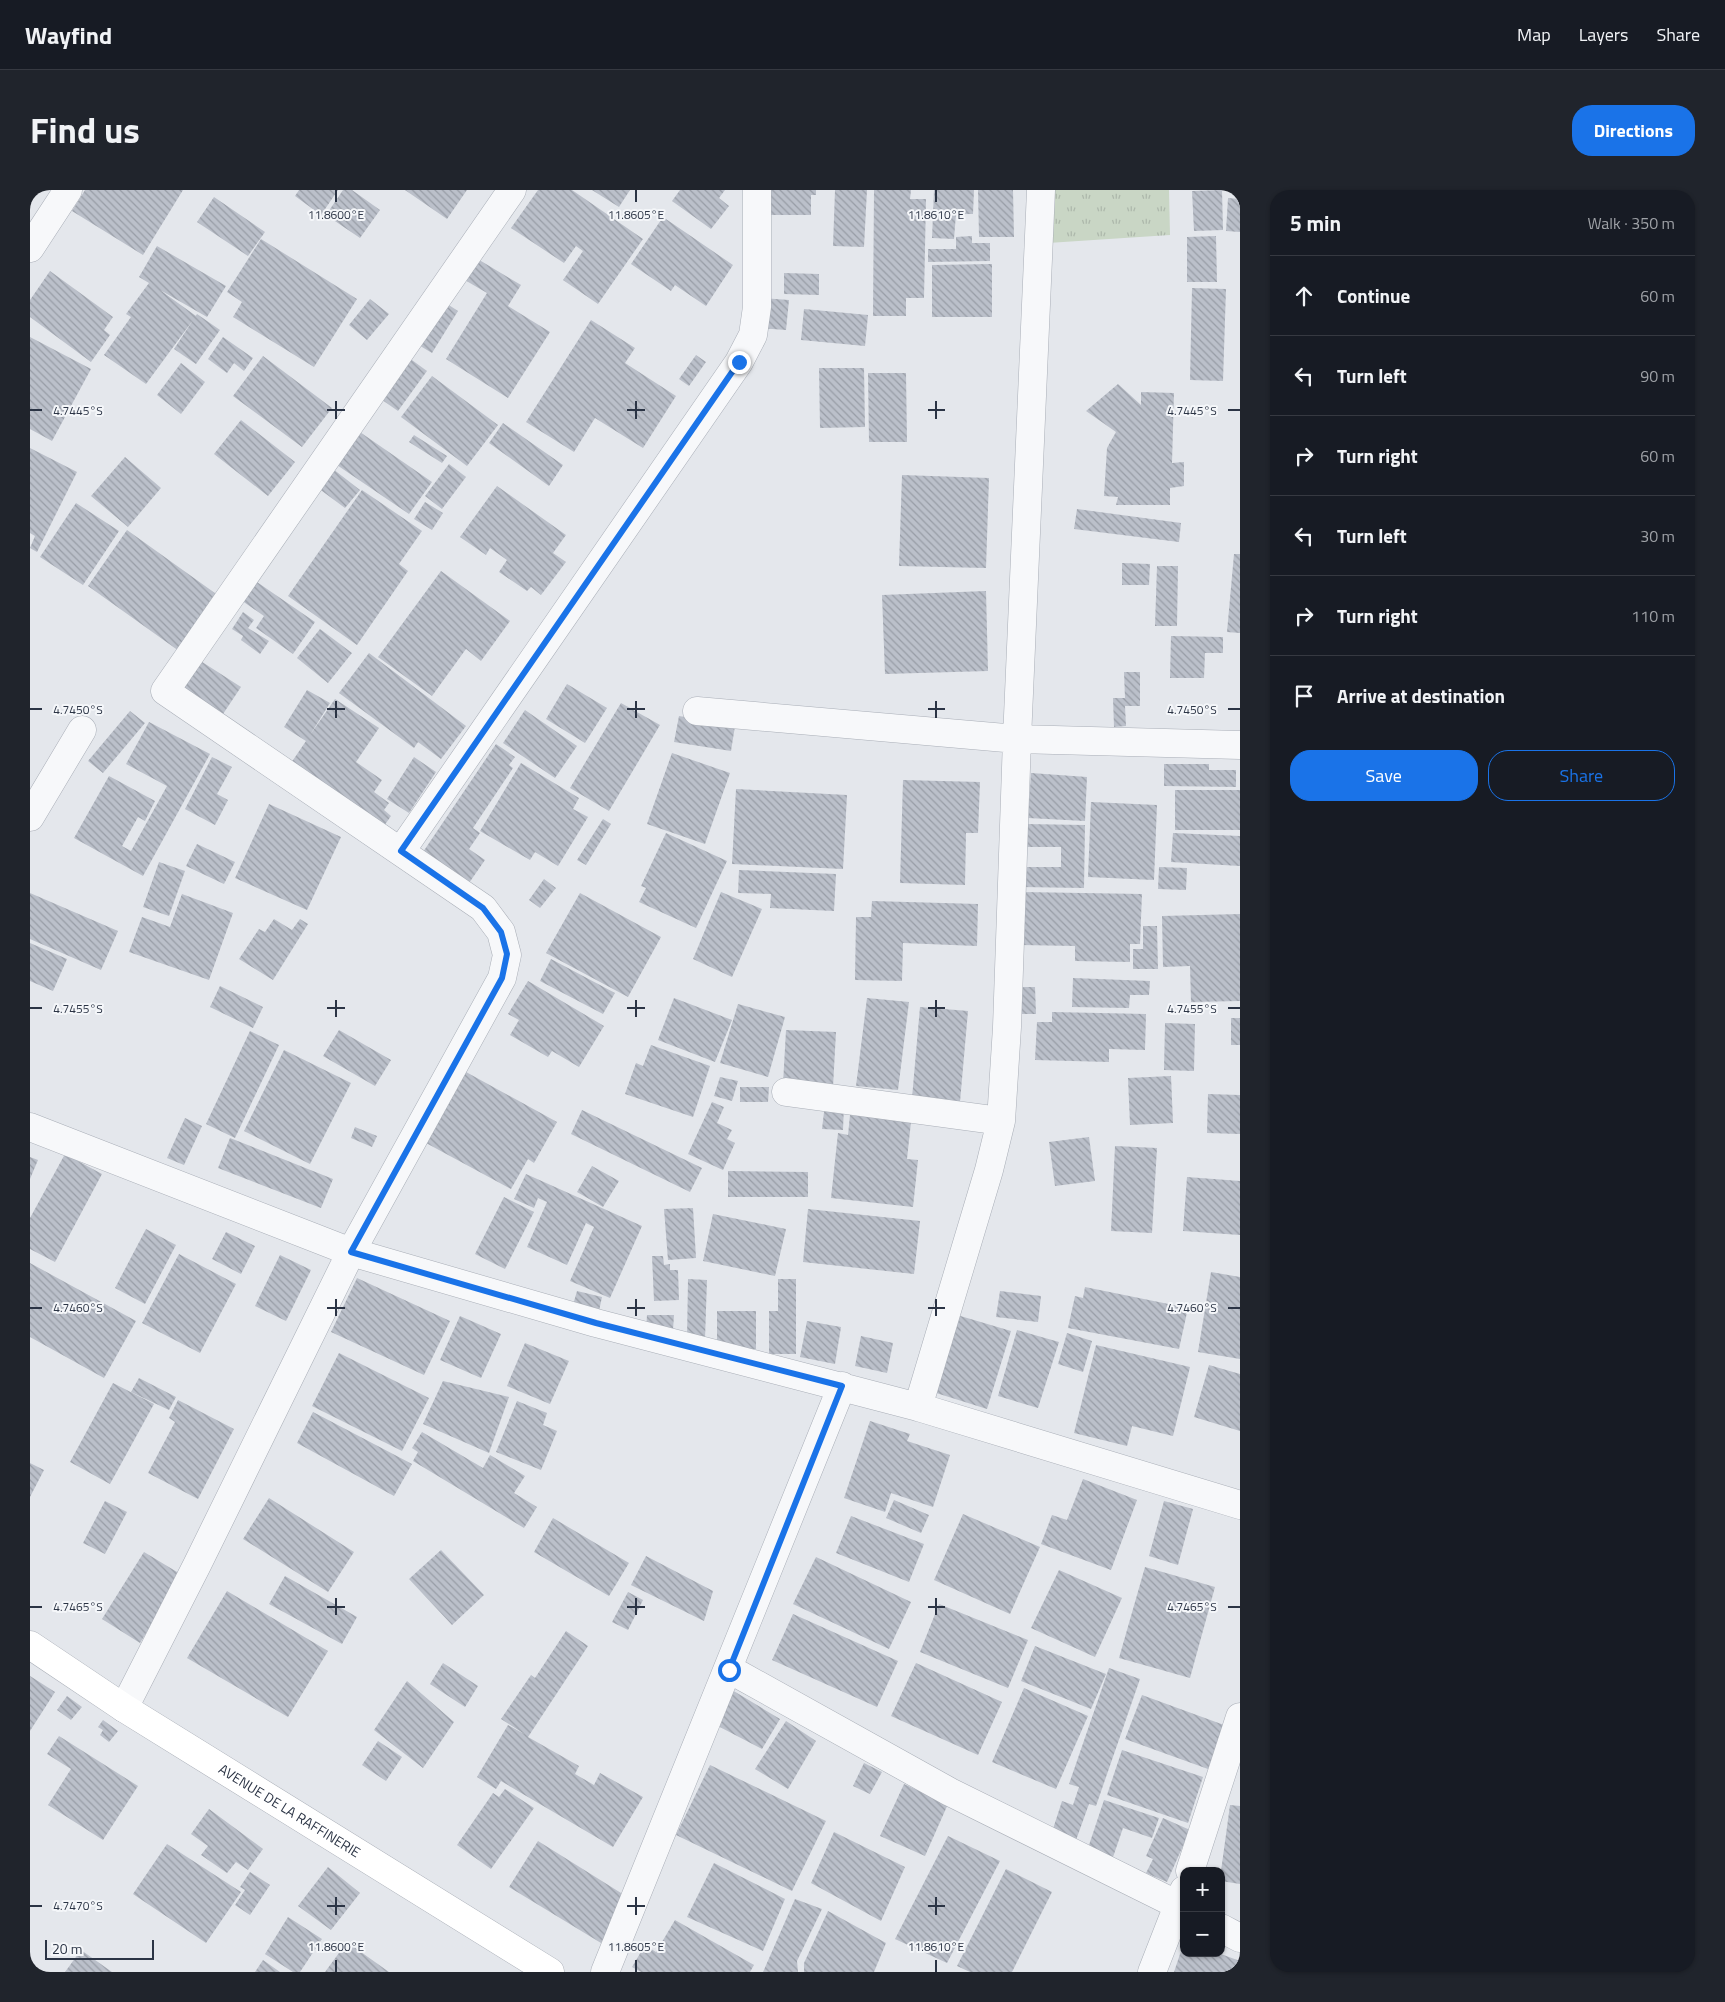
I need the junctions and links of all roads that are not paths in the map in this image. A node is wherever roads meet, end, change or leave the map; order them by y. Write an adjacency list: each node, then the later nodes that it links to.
1 (68, 190): 5 (street)
2 (512, 190): 11 (street)
3 (757, 190): 11 (street)
4 (1041, 190): 8 (street)
5 (30, 248)
6 (697, 711): 8 (street)
7 (82, 730): 10 (street)
8 (1017, 739): 9 (street); 13 (street)
9 (1240, 745)
10 (30, 817)
11 (401, 851): 15 (street)
12 (786, 1092): 13 (street)
13 (1000, 1122): 17 (street)
14 (30, 1127): 15 (street)
15 (351, 1252): 16 (street); 21 (street)
16 (842, 1386): 17 (street); 20 (street)
17 (918, 1407): 18 (street)
18 (1240, 1505)
19 (30, 1645): 21 (street, AVENUE DE LA RAFFINERIE)
20 (729, 1670): 24 (street); 29 (street)
21 (124, 1708): 28 (street, AVENUE DE LA RAFFINERIE)
22 (1240, 1717): 23 (street)
23 (1191, 1867)
24 (1180, 1900)
25 (1180, 1906): 30 (street)
26 (1225, 1930): 27 (street)
27 (1240, 1938)
28 (550, 1972)
29 (606, 1972)
30 (1152, 1972)

